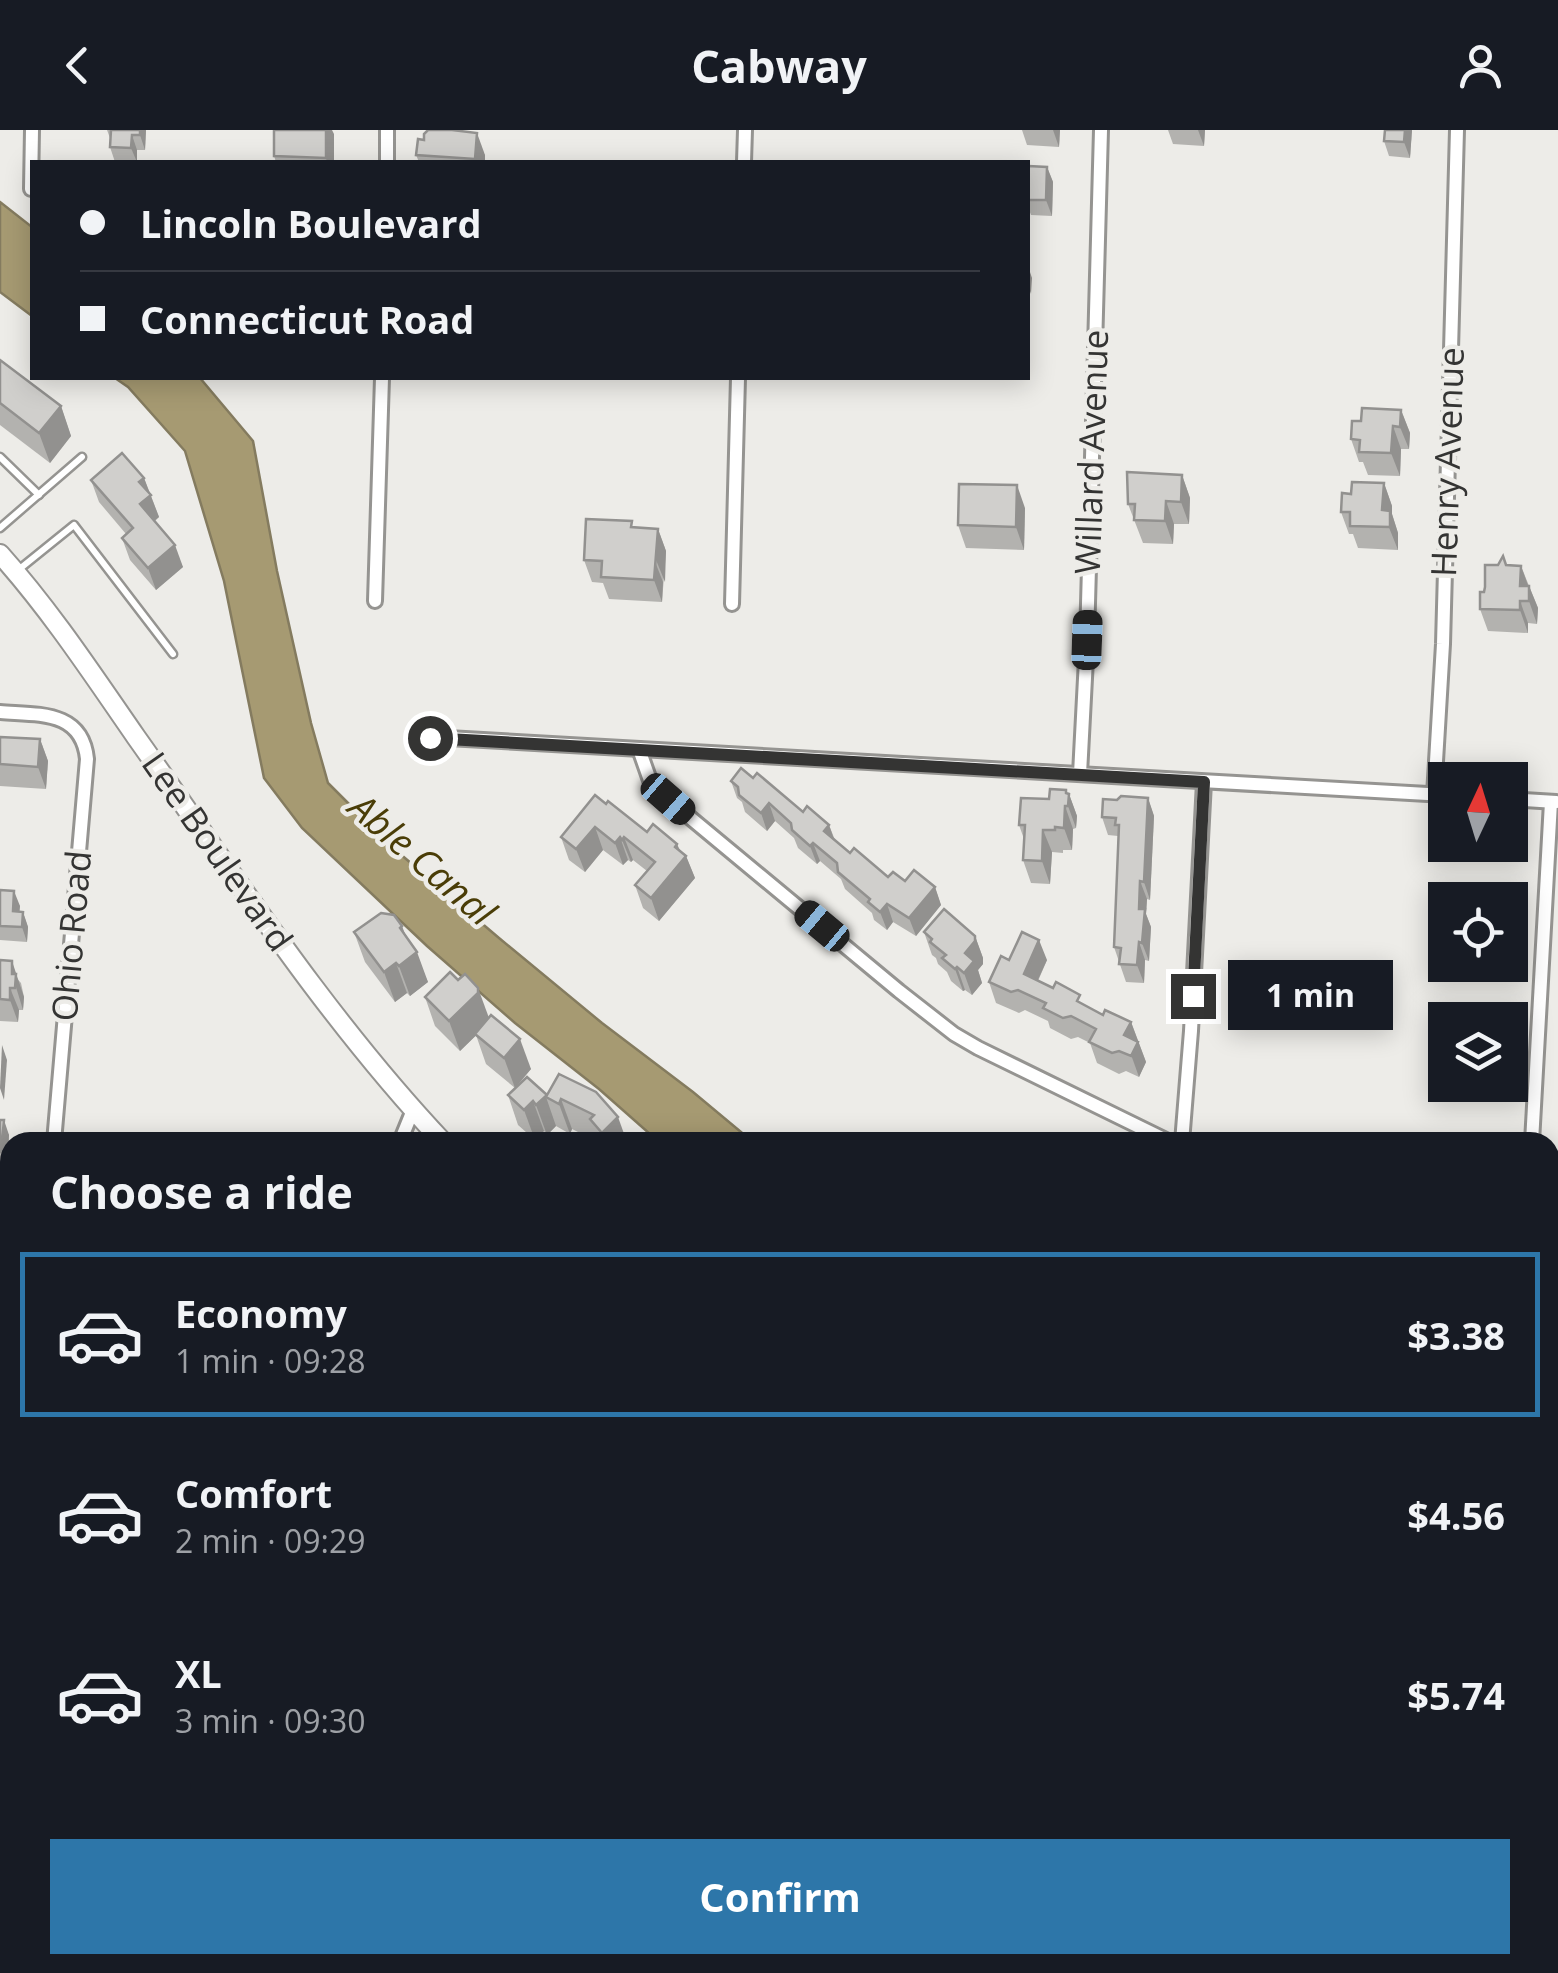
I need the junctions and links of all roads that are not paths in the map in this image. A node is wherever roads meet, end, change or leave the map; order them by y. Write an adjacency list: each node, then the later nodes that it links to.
1 (32, 130): 6 (street)
2 (388, 130): 7 (street)
3 (744, 130): 8 (street)
4 (1101, 130): 24 (street, Willard Avenue)
5 (1458, 130): 23 (street, Henry Avenue)
6 (31, 160)
7 (387, 160)
8 (744, 160)
9 (382, 380): 17 (street)
10 (738, 380): 18 (street)
11 (0, 456): 13 (lane)
12 (82, 457): 13 (lane)
13 (39, 494): 14 (lane)
14 (0, 528)
15 (0, 554): 16 (main road, Lee Boulevard)
16 (16, 572): 19 (lane); 29 (main road, Lee Boulevard)
17 (375, 600)
18 (732, 604)
19 (172, 654)
20 (0, 712): 30 (street, Ohio Road)
21 (430, 738): 22 (street)
22 (639, 749): 24 (street); 33 (street)
23 (1441, 762)
24 (1080, 774): 25 (street)
25 (1204, 782): 26 (street); 34 (street)
26 (1428, 794)
27 (1528, 800): 28 (street)
28 (1554, 802): 35 (street)
29 (413, 1110): 31 (street); 32 (main road, Lee Boulevard)
30 (55, 1132)
31 (404, 1132)
32 (434, 1132)
33 (1150, 1132)
34 (1183, 1132)
35 (1533, 1132)

